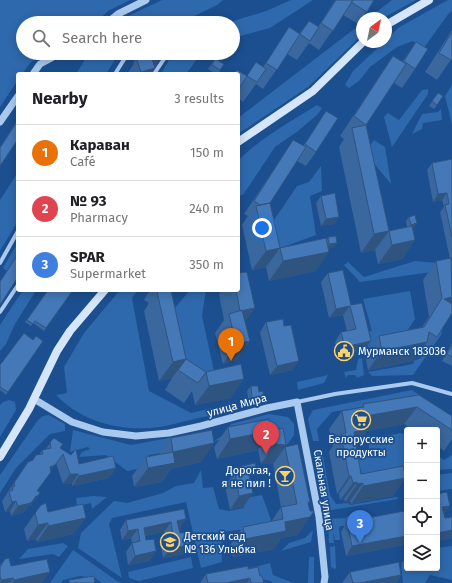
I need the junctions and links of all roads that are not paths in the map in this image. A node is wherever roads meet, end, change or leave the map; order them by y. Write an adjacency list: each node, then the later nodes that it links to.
1 (146, 0): 3 (street)
2 (430, 0): 4 (main road)
3 (116, 16)
4 (392, 22)
5 (357, 48): 14 (main road)
6 (48, 60): 9 (street)
7 (123, 60): 10 (street)
8 (163, 60): 11 (street)
9 (34, 72)
10 (115, 72)
11 (155, 72)
12 (16, 99): 13 (street)
13 (0, 122)
14 (240, 141)
15 (16, 235): 16 (street)
16 (0, 263)
17 (16, 288): 19 (street)
18 (104, 292): 21 (main road)
19 (0, 312)
20 (452, 394): 22 (street, улица Мира)
21 (34, 399): 22 (street, улица Мира); 23 (main road)
22 (297, 402): 24 (street, Скальная улица)
23 (0, 457)
24 (324, 583)

